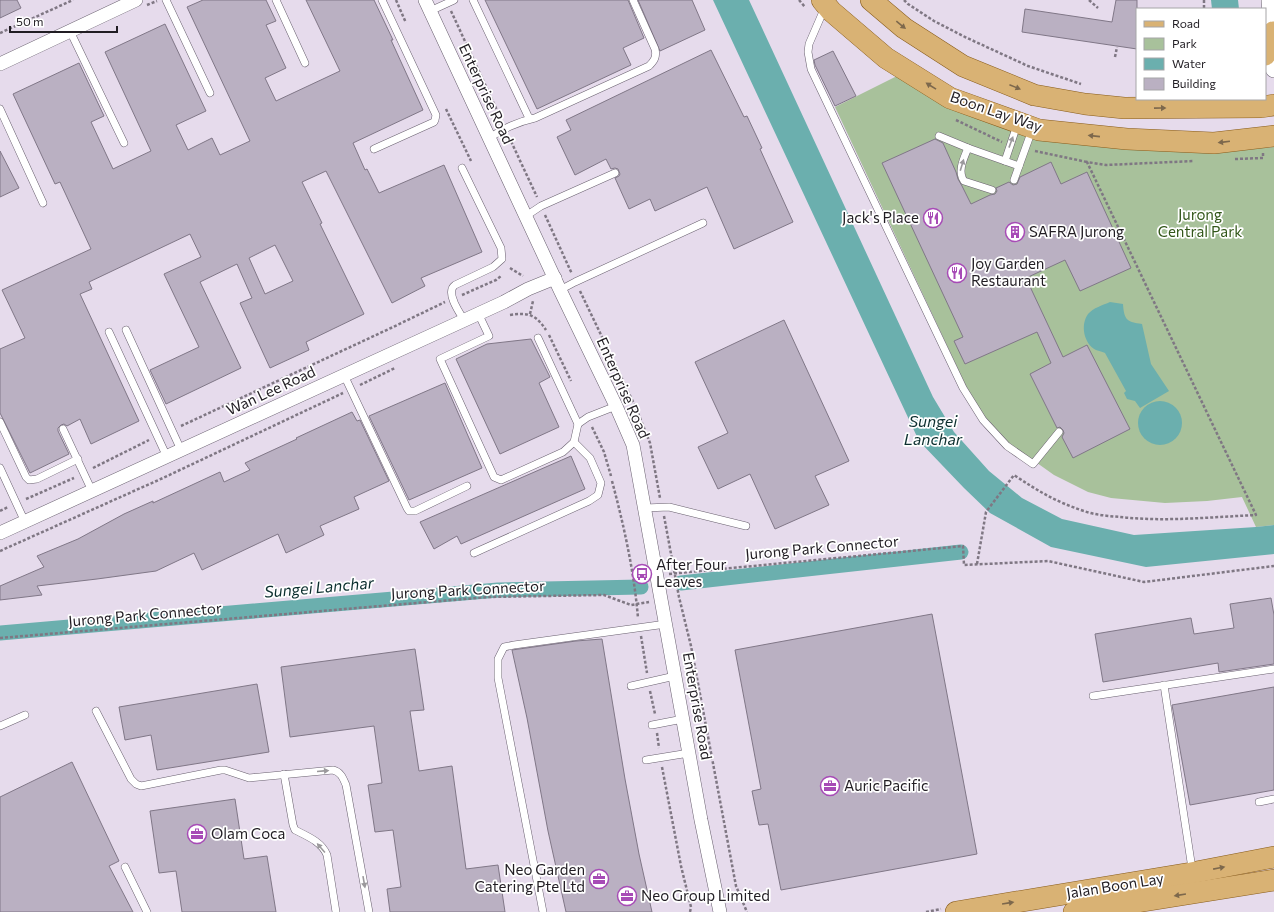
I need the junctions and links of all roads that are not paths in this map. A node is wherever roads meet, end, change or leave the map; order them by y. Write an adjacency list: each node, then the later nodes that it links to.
1 (136, 0): 12 (street)
2 (166, 0): 18 (lane)
3 (276, 0): 15 (lane)
4 (382, 0): 29 (lane)
5 (454, 0): 11 (lane)
6 (473, 0): 22 (lane)
7 (633, 0): 22 (lane)
8 (871, 0): 19 (main road, Boon Lay Way, one-way to 19)
9 (1270, 0): 13 (street)
10 (824, 3): 23 (main road, Boon Lay Way, one-way to 10); 50 (lane)
11 (427, 6): 26 (street, Enterprise Road)
12 (70, 31): 16 (street); 27 (lane)
13 (1273, 32): 14 (main road); 17 (street)
14 (1266, 52)
15 (305, 63)
16 (0, 64)
17 (1274, 69)
18 (210, 93)
19 (1203, 103): 20 (main road, Boon Lay Way)
20 (1274, 105)
21 (0, 109): 36 (lane)
22 (530, 118): 26 (lane)
23 (1026, 125): 25 (main road, Boon Lay Way, one-way to 23); 30 (lane, one-way to 23); 31 (lane)
24 (939, 136): 28 (lane)
25 (1274, 136)
26 (489, 138): 37 (street, Enterprise Road)
27 (124, 142)
28 (968, 148): 30 (lane); 35 (lane, one-way to 28)
29 (374, 149)
30 (1005, 161): 31 (lane)
31 (1019, 166): 34 (lane)
32 (462, 168): 41 (lane)
33 (615, 173): 37 (lane)
34 (1014, 180)
35 (992, 190)
36 (43, 203)
37 (526, 216): 39 (street, Enterprise Road)
38 (704, 223): 39 (lane)
39 (558, 284): 40 (street, Wan Lee Road); 46 (street, Enterprise Road)
40 (478, 313): 41 (street, Wan Lee Road); 51 (lane)
41 (464, 320): 45 (street, Wan Lee Road)
42 (126, 330): 52 (lane)
43 (109, 332): 53 (lane)
44 (538, 338): 48 (lane)
45 (344, 375): 52 (street, Wan Lee Road); 56 (lane)
46 (616, 406): 48 (lane); 58 (street, Enterprise Road)
47 (0, 422): 54 (lane)
48 (578, 424): 51 (lane)
49 (63, 429): 54 (lane)
50 (1059, 432)
51 (574, 442): 62 (lane)
52 (181, 450): 53 (street, Wan Lee Road)
53 (167, 457): 57 (street, Wan Lee Road)
54 (78, 459): 57 (lane)
55 (0, 468): 59 (lane)
56 (467, 486)
57 (92, 491): 59 (street, Wan Lee Road)
58 (645, 508): 60 (lane); 63 (street, Enterprise Road)
59 (25, 522): 61 (street, Wan Lee Road)
60 (746, 526)
61 (0, 533)
62 (474, 553)
63 (666, 624): 65 (street, Enterprise Road); 86 (lane)
64 (1274, 669): 66 (lane)
65 (675, 676): 67 (lane); 71 (street, Enterprise Road)
66 (1164, 685): 68 (lane); 81 (lane)
67 (631, 686)
68 (1092, 696)
69 (96, 711): 76 (lane)
70 (25, 715): 73 (lane)
71 (683, 719): 72 (lane); 74 (street, Enterprise Road)
72 (652, 725)
73 (0, 726)
74 (689, 753): 75 (lane); 87 (street, Enterprise Road)
75 (646, 760)
76 (284, 774): 84 (lane, one-way to 76); 85 (lane, one-way to 85)
77 (1274, 799): 78 (lane)
78 (1259, 802)
79 (1274, 858): 81 (main road, Jalan Boon Lay, one-way to 79)
80 (125, 866): 83 (lane)
81 (1191, 873): 88 (main road, Jalan Boon Lay, one-way to 81)
82 (1274, 880): 89 (main road, Jalan Boon Lay, one-way to 89)
83 (146, 912)
84 (336, 912)
85 (369, 912)
86 (543, 912)
87 (720, 912)
88 (956, 912)
89 (1074, 912)

